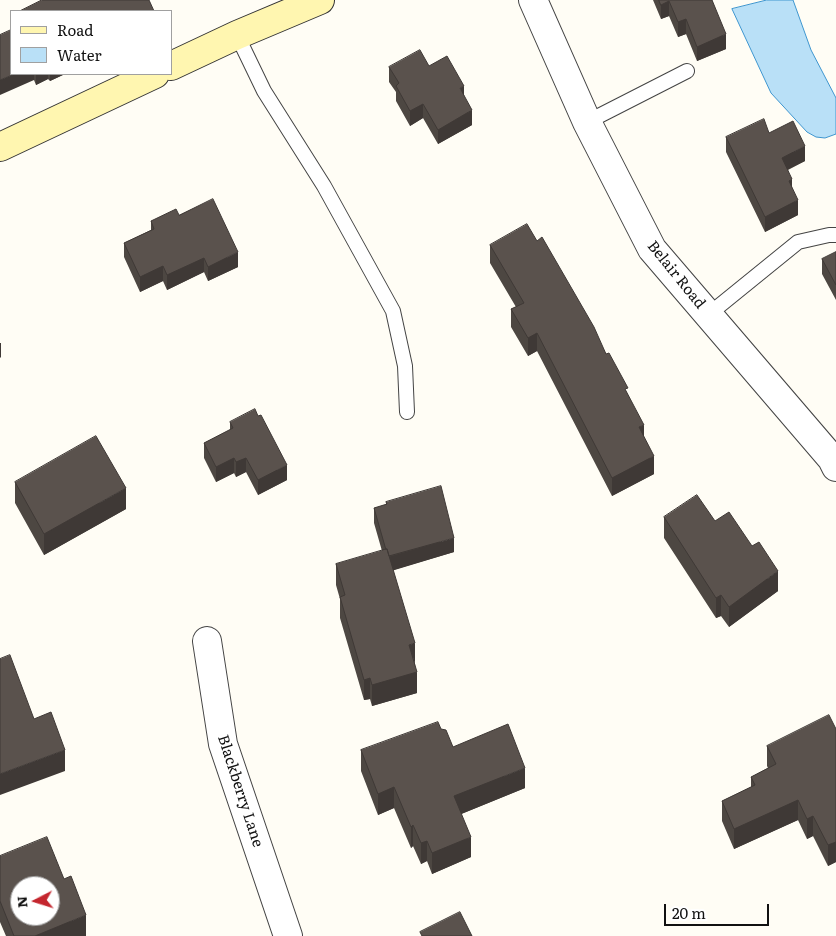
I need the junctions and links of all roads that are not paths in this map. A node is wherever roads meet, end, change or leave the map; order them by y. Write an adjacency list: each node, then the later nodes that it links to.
1 (320, 0): 3 (street)
2 (533, 0): 7 (street, Belair Road)
3 (237, 35): 4 (street); 11 (lane)
4 (172, 66)
5 (686, 71): 7 (lane)
6 (153, 75): 8 (street)
7 (586, 122): 10 (street, Belair Road)
8 (0, 147)
9 (836, 236): 10 (lane)
10 (708, 315): 12 (street, Belair Road)
11 (407, 412)
12 (835, 461)
13 (207, 642): 14 (street, Blackberry Lane)
14 (288, 936)

